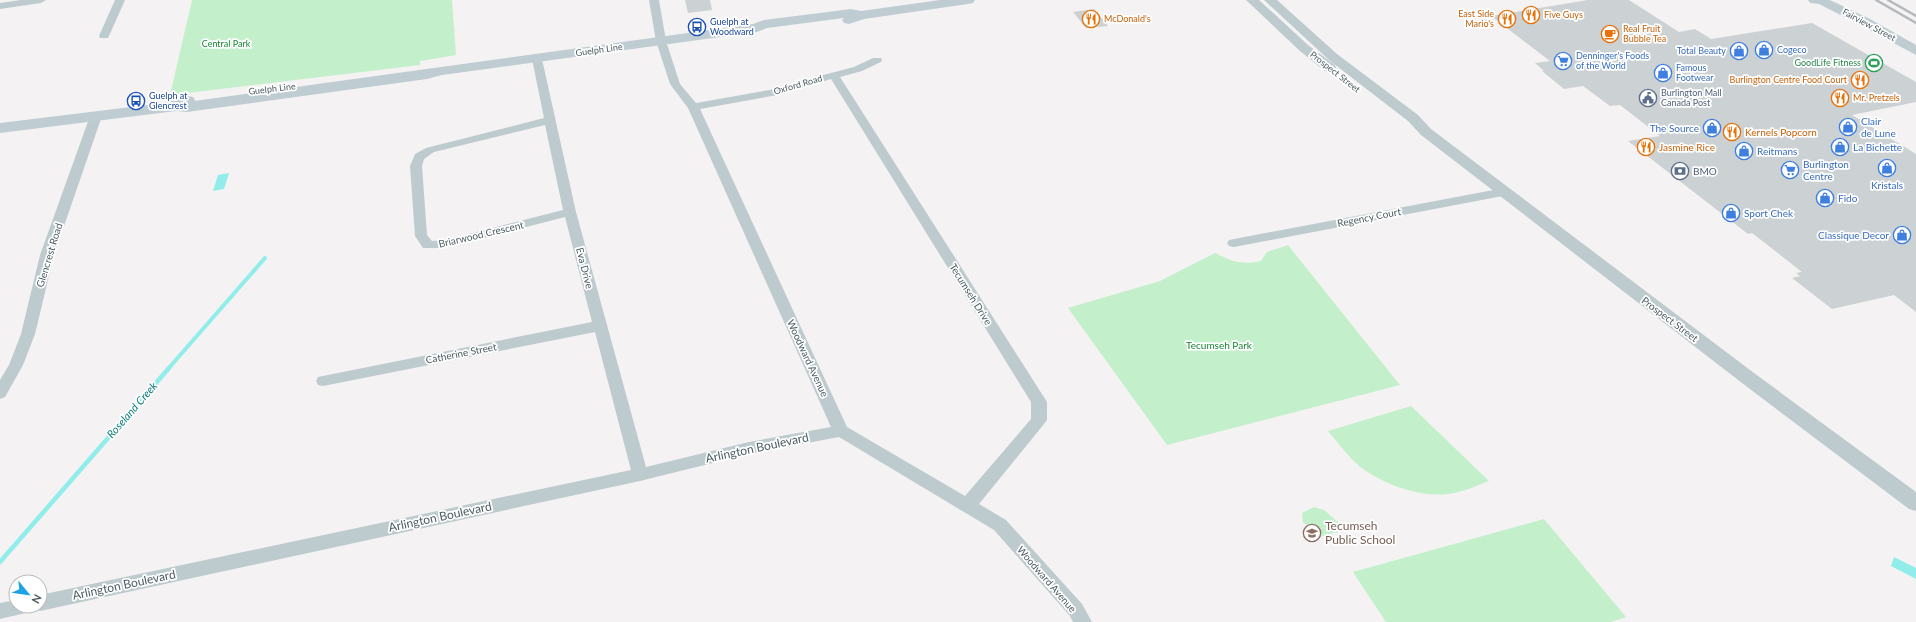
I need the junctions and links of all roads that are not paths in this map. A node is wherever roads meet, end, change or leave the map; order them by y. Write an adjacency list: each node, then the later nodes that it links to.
1 (41, 0): 8 (street)
2 (120, 0): 9 (street)
3 (654, 0): 10 (street, Woodward Avenue)
4 (968, 0): 10 (main road, Guelph Line)
5 (1252, 0): 19 (street, Prospect Street)
6 (1270, 0): 19 (street, Prospect Street)
7 (1819, 0): 11 (main road, Fairview Street)
8 (0, 6)
9 (104, 36)
10 (661, 41): 12 (main road, Guelph Line); 15 (street, Woodward Avenue)
11 (1916, 51)
12 (536, 59): 16 (main road, Guelph Line); 17 (street, Eva Drive)
13 (877, 60): 14 (street, Oxford Road)
14 (834, 76): 15 (street, Oxford Road); 29 (street, Tecumseh Drive)
15 (693, 107): 26 (street, Woodward Avenue)
16 (96, 116): 18 (main road, Guelph Line); 25 (street, Glencrest Road)
17 (551, 120): 21 (street, Eva Drive); 21 (street, Briarwood Crescent)
18 (0, 128)
19 (1426, 132): 20 (street, Prospect Street)
20 (1504, 192): 22 (street, Regency Court); 28 (street, Prospect Street)
21 (570, 212): 23 (street, Eva Drive)
22 (1234, 243)
23 (599, 326): 24 (street, Catherine Street); 27 (street, Eva Drive)
24 (323, 381)
25 (0, 393)
26 (840, 431): 27 (street, Arlington Boulevard); 29 (street, Woodward Avenue)
27 (640, 475): 30 (street, Arlington Boulevard)
28 (1916, 503)
29 (967, 506): 31 (street, Woodward Avenue)
30 (48, 600)
31 (1083, 622)

